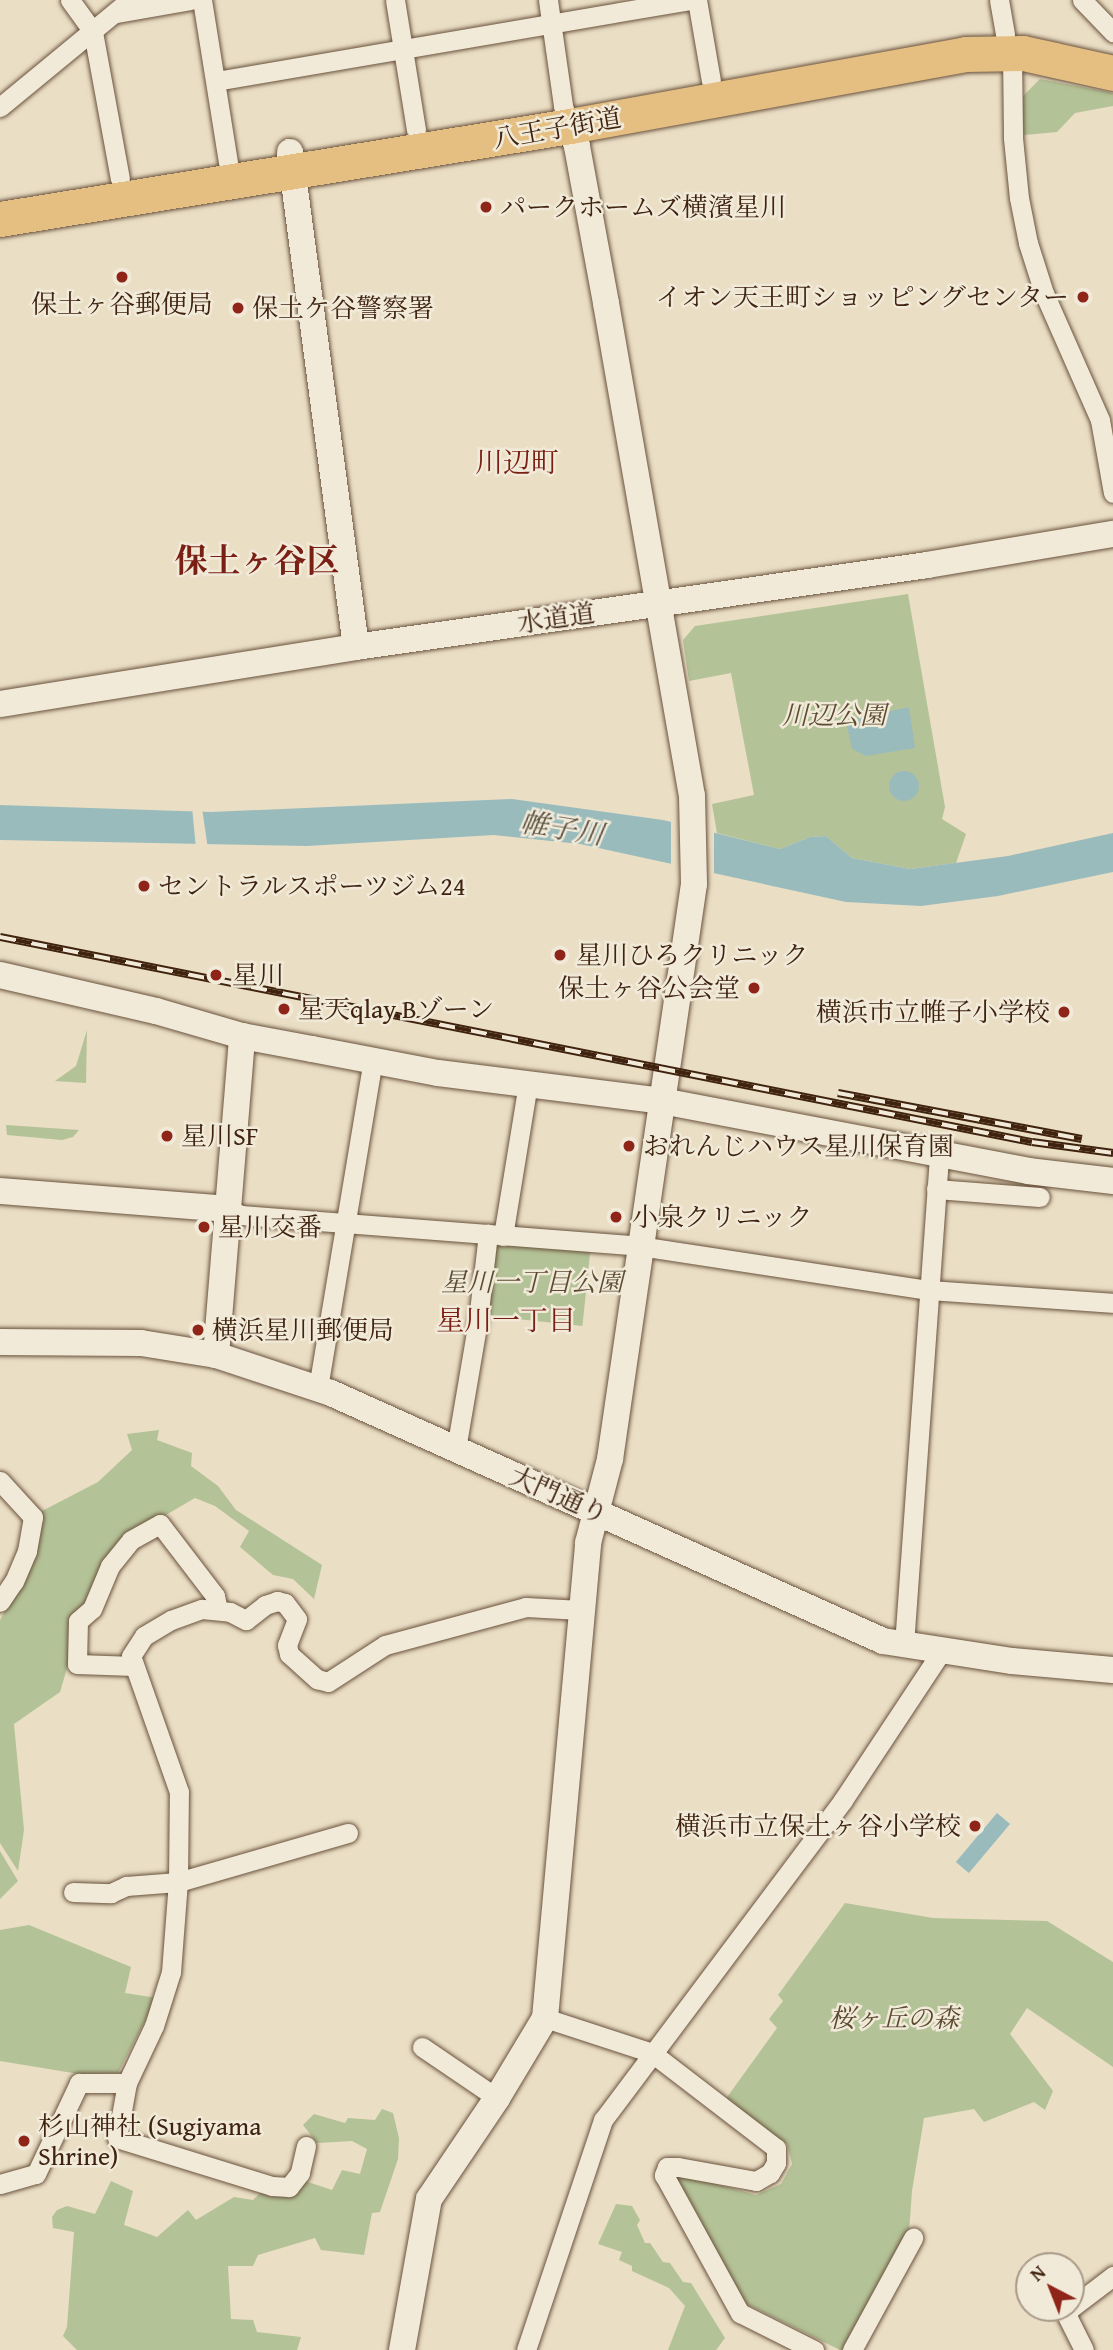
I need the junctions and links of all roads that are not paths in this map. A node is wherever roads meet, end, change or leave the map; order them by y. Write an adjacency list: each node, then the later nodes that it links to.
1 (70, 0): 12 (street)
2 (190, 0): 10 (street)
3 (202, 0): 18 (street)
4 (395, 0): 15 (street)
5 (548, 0): 11 (street)
6 (691, 0): 11 (street)
7 (697, 0): 19 (street)
8 (999, 0): 14 (street)
9 (1082, 0): 13 (street)
10 (124, 6): 12 (street)
11 (552, 24): 15 (street); 21 (street)
12 (93, 32): 20 (street); 25 (street)
13 (1113, 32)
14 (1008, 43): 16 (highway, 八王子街道); 17 (highway, 八王子街道); 19 (highway, 八王子街道); 21 (highway, 八王子街道); 28 (street)
15 (403, 49): 18 (street); 22 (street)
16 (1113, 55)
17 (1113, 73)
18 (216, 81): 24 (street)
19 (710, 81): 21 (highway, 八王子街道)
20 (0, 107)
21 (566, 116): 22 (highway, 八王子街道); 23 (highway, 八王子街道); 30 (street)
22 (416, 131): 23 (highway, 八王子街道)
23 (291, 162): 24 (highway, 八王子街道); 27 (highway, 八王子街道); 31 (street)
24 (228, 163): 25 (highway, 八王子街道)
25 (120, 179): 26 (highway, 八王子街道)
26 (0, 199)
27 (0, 219)
28 (1113, 493)
29 (1113, 534): 30 (street, 水道道)
30 (657, 604): 31 (street, 水道道); 37 (street)
31 (356, 647): 32 (street, 水道道)
32 (0, 704)
33 (0, 975): 34 (street)
34 (242, 1036): 35 (street); 43 (street)
35 (373, 1061): 36 (street); 44 (street)
36 (527, 1084): 37 (street); 45 (street)
37 (662, 1101): 38 (street); 46 (street)
38 (939, 1154): 39 (street); 40 (street)
39 (1113, 1181)
40 (936, 1189): 42 (street); 47 (street)
41 (0, 1191): 43 (street)
42 (1040, 1197)
43 (228, 1209): 44 (street); 50 (street)
44 (347, 1221): 45 (street); 51 (street)
45 (496, 1235): 46 (street); 52 (street)
46 (640, 1246): 47 (street); 54 (street)
47 (928, 1290): 48 (street); 58 (street)
48 (1113, 1303)
49 (0, 1342): 50 (street, 大門通り)
50 (216, 1355): 51 (street, 大門通り)
51 (318, 1388): 52 (street, 大門通り)
52 (456, 1449): 54 (street, 大門通り)
53 (0, 1480): 55 (street)
54 (597, 1513): 57 (street); 58 (street, 大門通り)
55 (0, 1602)
56 (218, 1610): 57 (street); 60 (street); 60 (street)
57 (581, 1610): 65 (street)
58 (904, 1645): 59 (street, 大門通り)
59 (941, 1652): 61 (street, 大門通り); 67 (street)
60 (134, 1666): 63 (street)
61 (1113, 1671)
62 (348, 1833): 63 (street)
63 (178, 1882): 64 (street); 68 (street)
64 (73, 1892)
65 (545, 2018): 67 (street); 69 (street)
66 (422, 2047): 69 (street)
67 (652, 2053): 77 (street); 78 (street)
68 (127, 2083): 70 (street); 71 (street)
69 (497, 2098): 76 (street)
70 (306, 2146)
71 (0, 2183)
72 (913, 2238): 79 (street)
73 (1113, 2276): 74 (street)
74 (1085, 2297)
75 (1070, 2322): 80 (street)
76 (402, 2350)
77 (526, 2350)
78 (814, 2350)
79 (852, 2350)
80 (1084, 2350)

